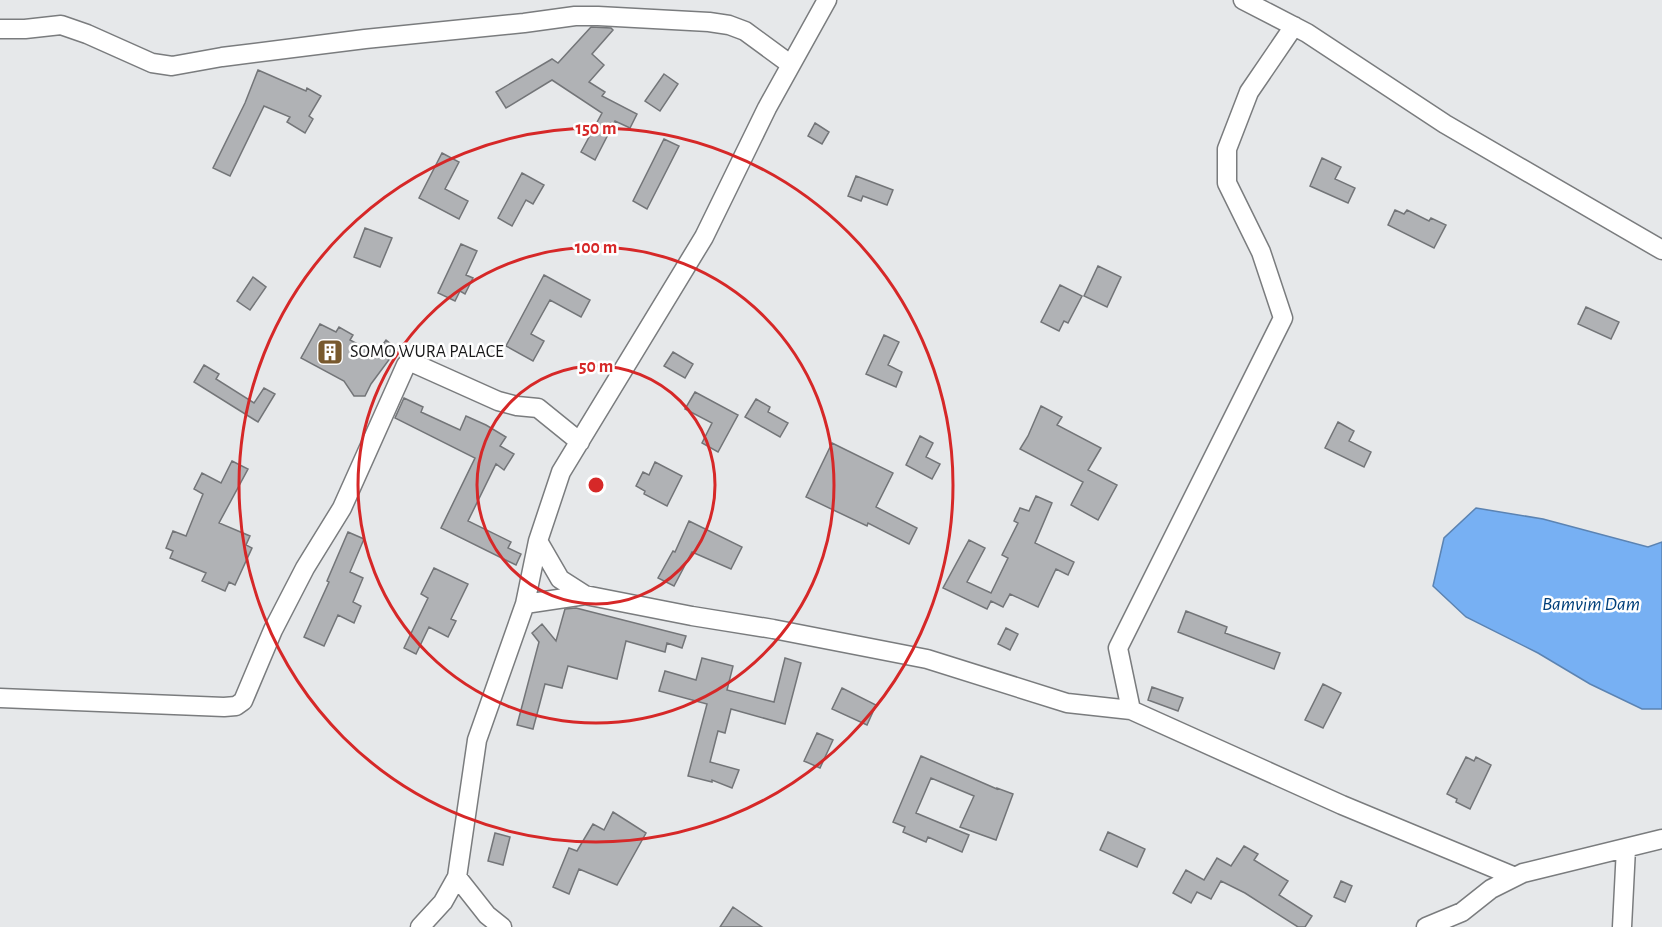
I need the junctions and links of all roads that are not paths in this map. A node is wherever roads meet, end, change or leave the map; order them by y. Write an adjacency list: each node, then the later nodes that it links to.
1 (827, 0): 5 (street)
2 (1243, 0): 3 (street)
3 (1294, 26): 6 (street); 12 (street)
4 (0, 29): 5 (street)
5 (790, 64): 7 (street)
6 (1662, 250)
7 (580, 442): 8 (street); 11 (street)
8 (538, 541): 9 (street); 10 (street)
9 (585, 595): 10 (street); 12 (street)
10 (525, 604): 16 (street)
11 (0, 698)
12 (1131, 710): 15 (street)
13 (1662, 839): 14 (street)
14 (1626, 848): 15 (street); 20 (street)
15 (1513, 876): 19 (street)
16 (457, 877): 17 (street); 18 (street)
17 (420, 927)
18 (502, 927)
19 (1426, 927)
20 (1622, 927)

